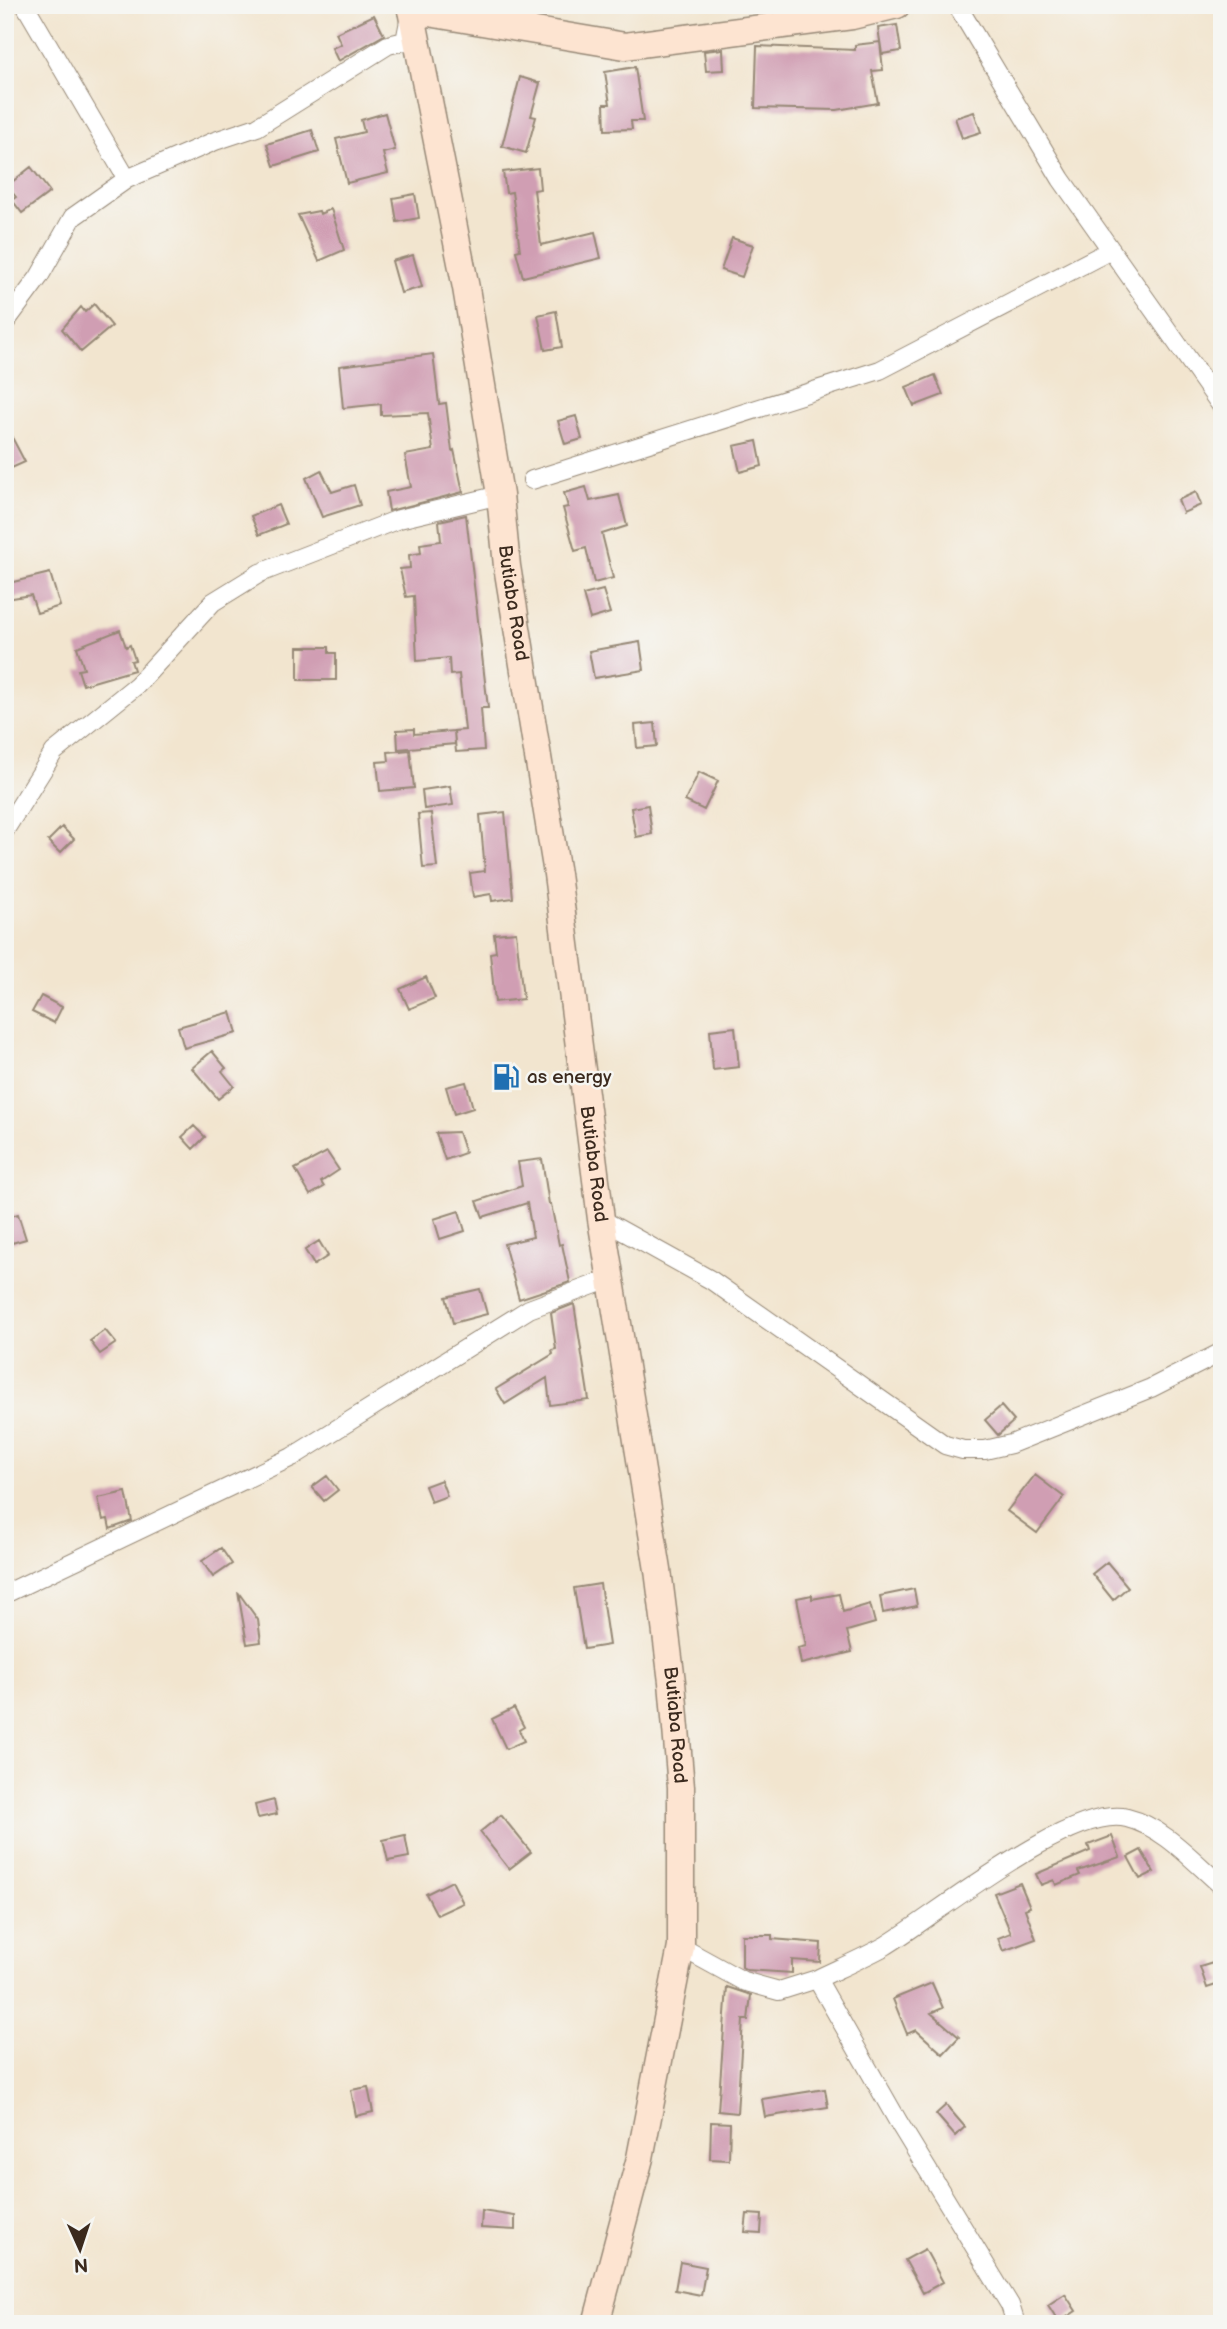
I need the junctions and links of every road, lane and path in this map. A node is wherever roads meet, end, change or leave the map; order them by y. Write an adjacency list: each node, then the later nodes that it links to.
1 (25, 5): 5 (street)
2 (897, 5): 4 (main road)
3 (957, 5): 6 (street)
4 (410, 8): 5 (street); 10 (main road, Butiaba Road)
5 (127, 178): 7 (street)
6 (1111, 250): 8 (street); 9 (street)
7 (5, 323)
8 (1222, 407)
9 (532, 480)
10 (499, 495): 11 (street); 12 (main road, Butiaba Road)
11 (5, 830)
12 (601, 1219): 13 (main road, Butiaba Road); 14 (street)
13 (612, 1278): 15 (street); 17 (main road, Butiaba Road)
14 (1222, 1352)
15 (5, 1594)
16 (1222, 1886): 18 (street)
17 (681, 1947): 18 (street); 19 (main road, Butiaba Road)
18 (817, 1979): 20 (street)
19 (596, 2324)
20 (1016, 2324)

